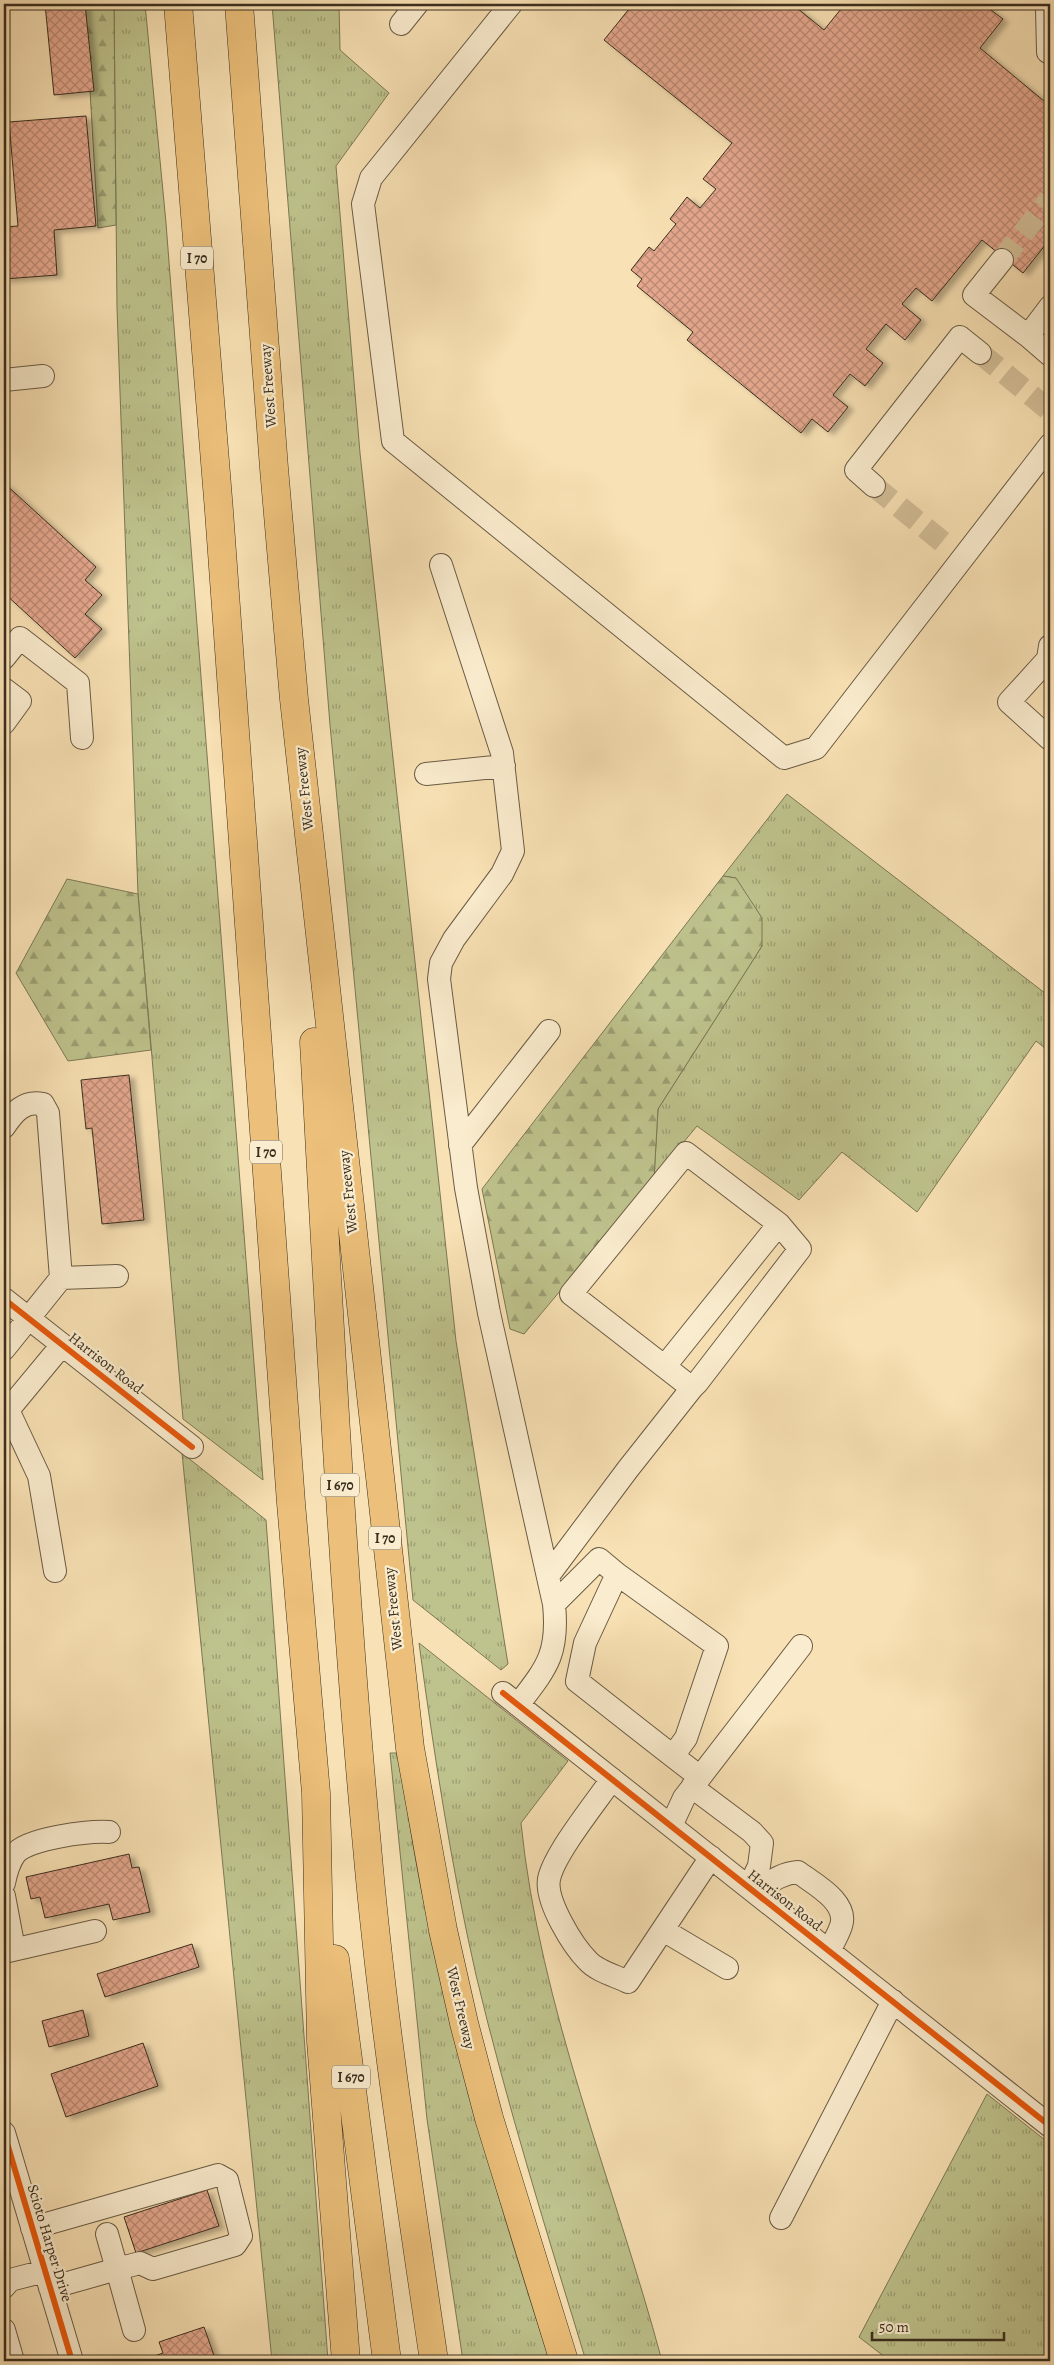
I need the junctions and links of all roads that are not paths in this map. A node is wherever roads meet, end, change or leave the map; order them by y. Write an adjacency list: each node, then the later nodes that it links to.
1 (178, 4): 49 (highway, I 70)
2 (239, 4): 21 (highway, West Freeway / I 70)
3 (417, 4): 6 (street)
4 (511, 4): 15 (street)
5 (1047, 7): 7 (street)
6 (401, 24)
7 (1050, 53)
8 (1002, 260): 10 (street)
9 (1050, 307): 10 (street)
10 (1028, 336): 12 (street)
11 (980, 353): 16 (street)
12 (1050, 356)
13 (43, 376): 14 (street)
14 (4, 380)
15 (1050, 445)
16 (874, 486)
17 (442, 565): 25 (street)
18 (1050, 646): 24 (street)
19 (4, 658): 23 (street)
20 (4, 689): 22 (street)
21 (294, 699): 76 (highway, I 670); 77 (highway, West Freeway / I 70)
22 (4, 723)
23 (82, 738)
24 (1050, 739)
25 (504, 766): 26 (street); 29 (street)
26 (426, 774)
27 (549, 1032): 29 (street)
28 (4, 1127): 32 (street)
29 (460, 1145): 43 (street)
30 (778, 1224): 37 (street); 37 (street); 38 (street)
31 (118, 1276): 32 (street)
32 (61, 1278): 34 (street)
33 (4, 1299): 34 (street, Harrison Road)
34 (30, 1319): 35 (street, Harrison Road); 36 (street)
35 (62, 1345): 39 (street); 40 (street, Harrison Road)
36 (4, 1349)
37 (665, 1366): 38 (street)
38 (692, 1388): 43 (street)
39 (6, 1412): 41 (street)
40 (192, 1447)
41 (55, 1571)
42 (618, 1574): 44 (street); 46 (street); 46 (street)
43 (548, 1576): 44 (street)
44 (554, 1604): 47 (street, Harrison Road)
45 (801, 1646): 48 (street)
46 (673, 1756): 48 (street)
47 (612, 1779): 50 (street, Harrison Road); 56 (street)
48 (696, 1782): 50 (street); 54 (street)
49 (316, 1793): 74 (highway, I 70); 75 (highway, I 670)
50 (671, 1826): 52 (street, Harrison Road)
51 (109, 1832): 53 (street)
52 (711, 1857): 54 (street, Harrison Road); 56 (street)
53 (4, 1883)
54 (752, 1890): 59 (street, Harrison Road); 59 (street)
55 (4, 1896): 58 (street)
56 (663, 1930): 60 (street)
57 (95, 1932): 58 (street)
58 (9, 1950)
59 (829, 1951): 61 (street, Harrison Road)
60 (727, 1968)
61 (893, 2002): 62 (street, Harrison Road); 64 (street)
62 (1050, 2126)
63 (4, 2132): 65 (street, Scioto Harper Drive)
64 (781, 2218)
65 (32, 2228): 67 (street); 68 (street, Scioto Harper Drive)
66 (107, 2234): 67 (street)
67 (117, 2269): 68 (street); 71 (street)
68 (48, 2280): 69 (street); 73 (street, Scioto Harper Drive)
69 (4, 2287)
70 (4, 2330): 72 (street)
71 (134, 2330)
72 (13, 2361)
73 (72, 2361)
74 (346, 2361)
75 (387, 2361)
76 (434, 2361)
77 (564, 2361)

